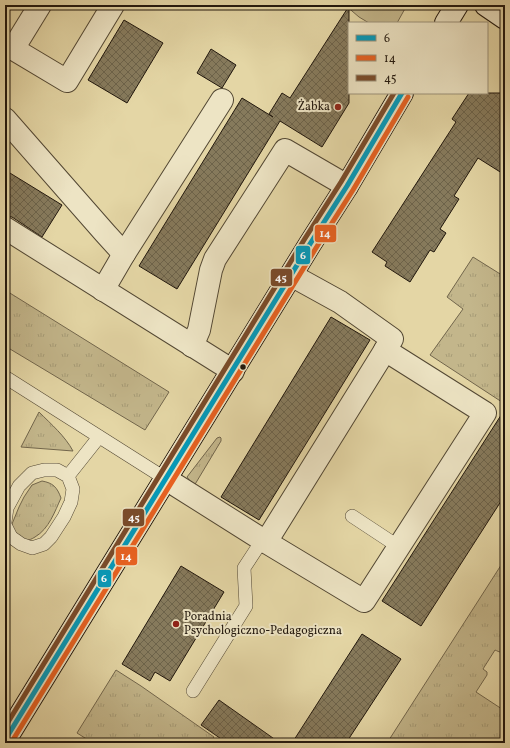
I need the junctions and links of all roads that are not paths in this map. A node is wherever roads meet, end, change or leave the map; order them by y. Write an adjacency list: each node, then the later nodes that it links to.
1 (40, 5): 7 (street)
2 (113, 5): 7 (street)
3 (457, 5): 6 (street)
4 (486, 5): 5 (street)
5 (505, 18)
6 (447, 22)
7 (9, 46)
8 (401, 94): 11 (street)
9 (222, 100): 13 (street)
10 (5, 119): 13 (street)
11 (346, 186): 14 (street); 16 (street)
12 (5, 228): 15 (street)
13 (124, 254): 15 (street)
14 (290, 276): 17 (street); 18 (street)
15 (103, 290): 16 (street)
16 (192, 346): 18 (street)
17 (385, 350): 25 (street); 26 (street)
18 (233, 371): 22 (street)
19 (5, 377): 20 (lane)
20 (99, 437): 21 (lane); 22 (lane)
21 (68, 476): 24 (lane); 24 (lane)
22 (166, 478): 25 (street); 28 (street)
23 (352, 516): 26 (lane)
24 (5, 523)
25 (264, 541): 26 (street); 27 (lane)
26 (399, 547)
27 (193, 691)
28 (5, 740)

